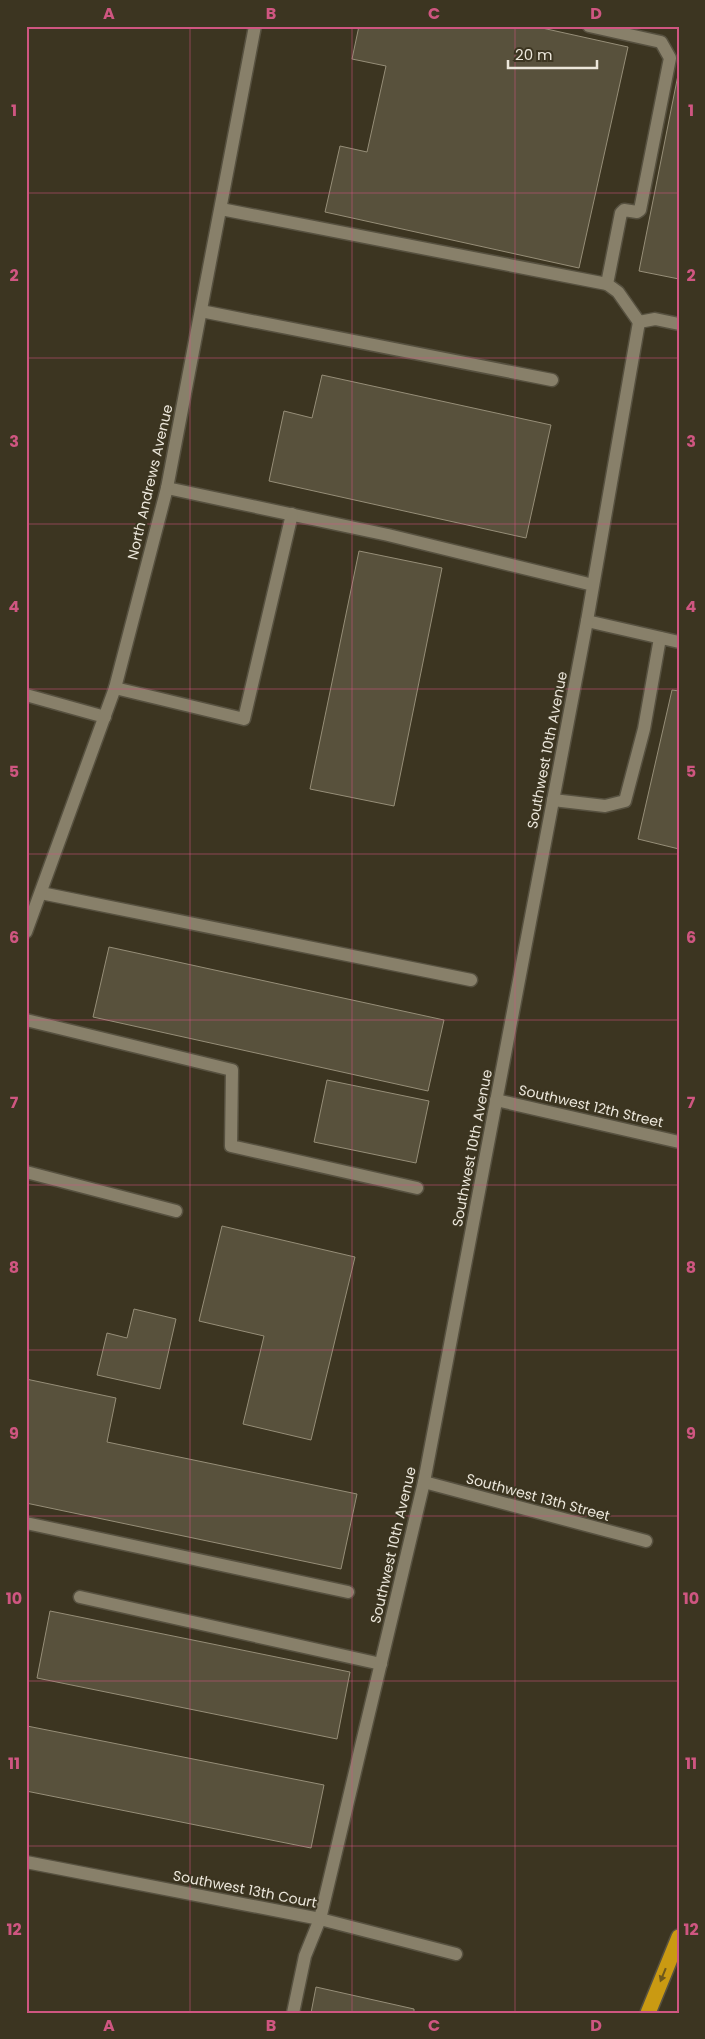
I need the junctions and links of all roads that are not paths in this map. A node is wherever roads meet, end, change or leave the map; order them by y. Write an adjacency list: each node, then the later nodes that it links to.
1 (255, 26): 3 (street, North Andrews Avenue)
2 (589, 26): 4 (street)
3 (221, 209): 4 (street); 5 (street, North Andrews Avenue)
4 (607, 284): 6 (street)
5 (201, 311): 8 (street); 9 (street, North Andrews Avenue)
6 (639, 322): 7 (street); 11 (street, Southwest 10th Avenue)
7 (679, 324)
8 (552, 380)
9 (167, 488): 10 (street); 15 (street, North Andrews Avenue)
10 (292, 514): 11 (street); 15 (street)
11 (593, 586): 12 (street, Southwest 10th Avenue)
12 (587, 621): 13 (street); 18 (street, Southwest 10th Avenue)
13 (660, 638): 14 (street); 18 (street)
14 (679, 642)
15 (115, 688): 17 (street, North Andrews Avenue)
16 (26, 695): 17 (street)
17 (105, 717): 19 (street, North Andrews Avenue)
18 (553, 800): 23 (street, Southwest 10th Avenue)
19 (41, 893): 20 (street, North Andrews Avenue); 21 (street)
20 (26, 932)
21 (471, 980)
22 (26, 1020): 26 (street)
23 (496, 1100): 24 (street, Southwest 12th Street); 28 (street, Southwest 10th Avenue)
24 (679, 1142)
25 (26, 1172): 27 (street)
26 (417, 1188)
27 (176, 1211)
28 (424, 1482): 30 (street, Southwest 13th Street); 33 (street, Southwest 10th Avenue)
29 (26, 1523): 31 (street)
30 (646, 1541)
31 (348, 1592)
32 (80, 1597): 33 (street)
33 (381, 1664): 35 (street, Southwest 10th Avenue)
34 (26, 1862): 35 (street, Southwest 13th Court)
35 (320, 1919): 37 (street, Southwest 13th Court); 38 (street, Southwest 10th Avenue)
36 (679, 1937): 39 (highway, one-way to 39)
37 (456, 1954)
38 (293, 2013)
39 (648, 2013)

